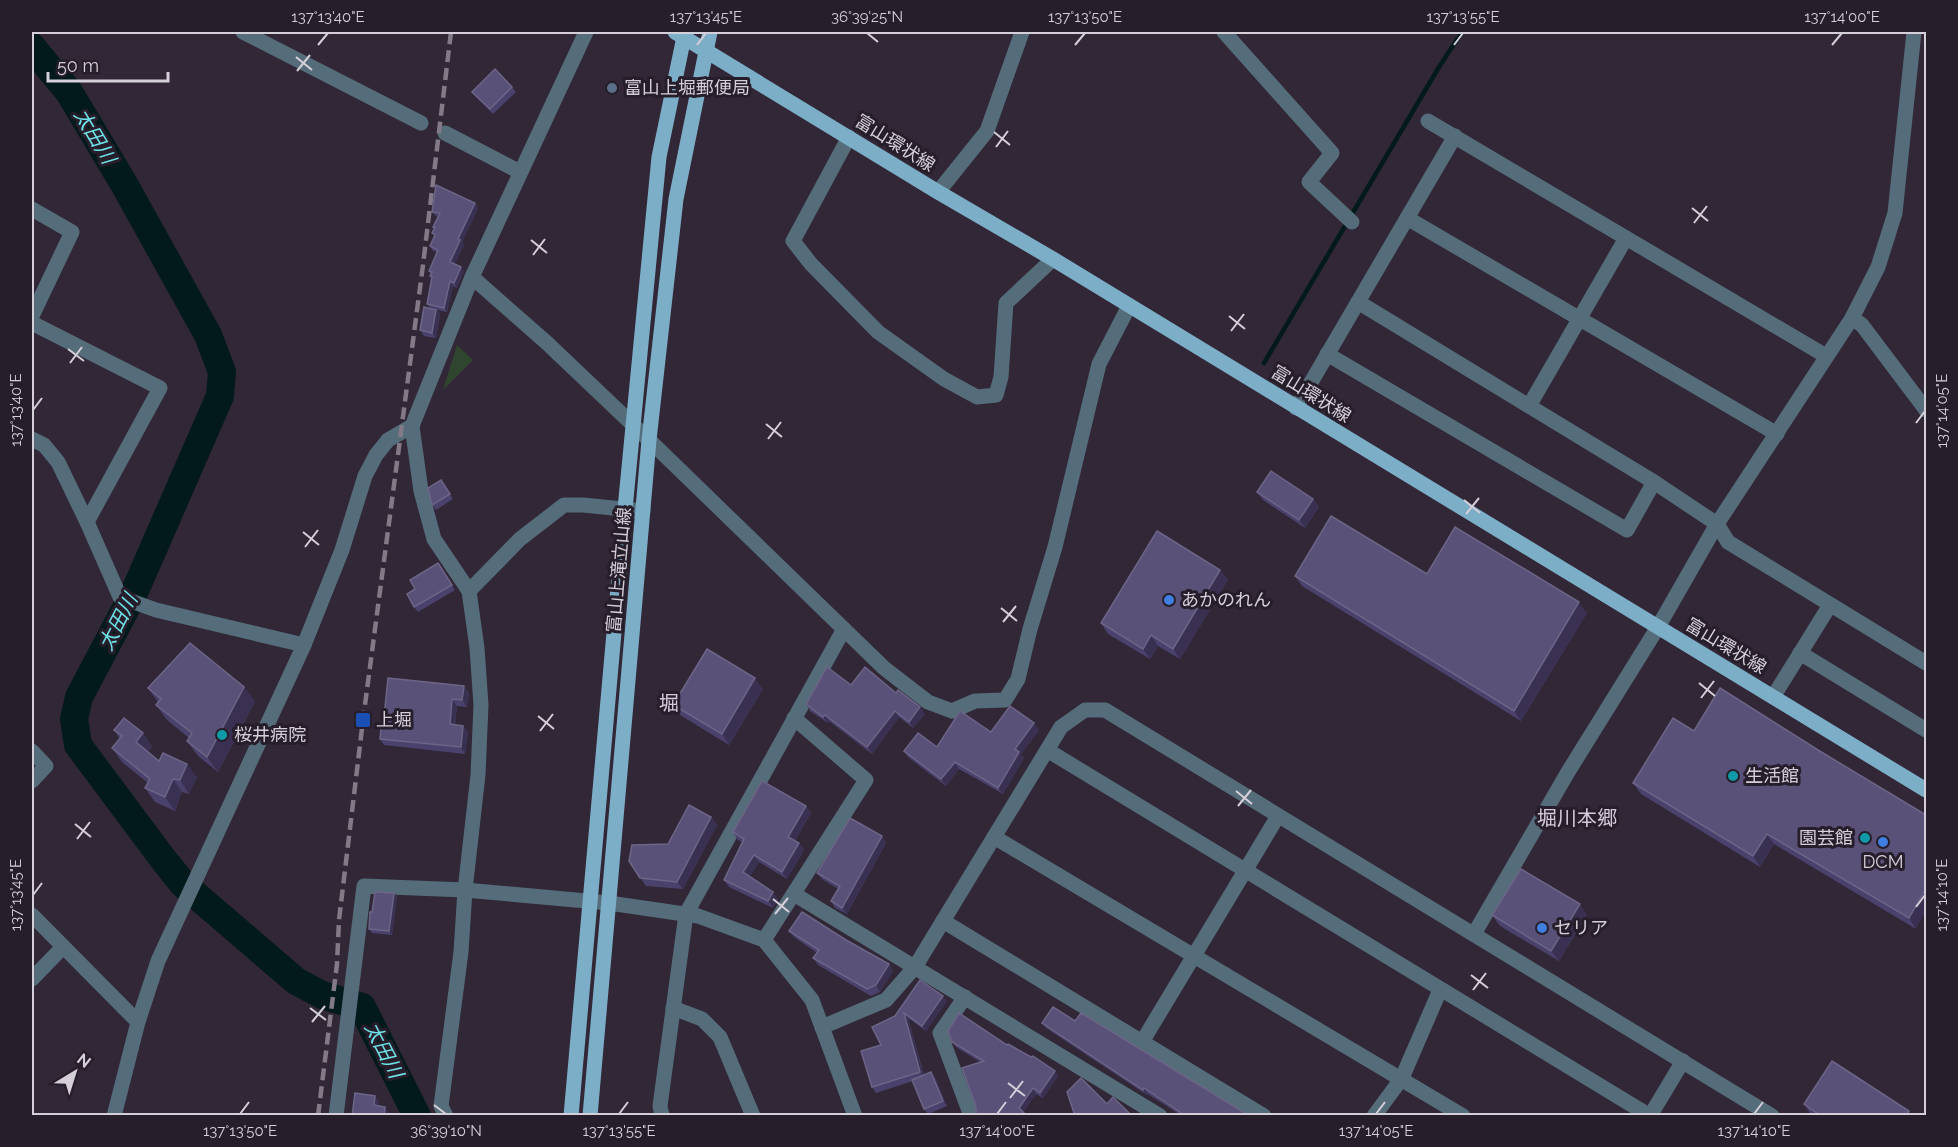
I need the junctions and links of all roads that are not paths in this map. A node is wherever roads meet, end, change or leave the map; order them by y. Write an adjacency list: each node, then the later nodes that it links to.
1 (243, 32): 10 (street)
2 (586, 32): 14 (street)
3 (710, 32): 8 (main road, 富山上滝立山線)
4 (1022, 32): 15 (street)
5 (1224, 32): 18 (street)
6 (1914, 32): 25 (street)
7 (681, 33): 8 (main road, 富山環状線); 33 (main road, 富山上滝立山線)
8 (706, 50): 13 (main road, 富山環状線); 37 (main road, 富山上滝立山線)
9 (1428, 121): 12 (street)
10 (421, 123)
11 (445, 134): 14 (street)
12 (1455, 136): 17 (street); 19 (street)
13 (849, 137): 15 (main road, 富山環状線); 20 (street)
14 (520, 172): 21 (street)
15 (938, 192): 20 (main road, 富山環状線)
16 (32, 209): 24 (street)
17 (1407, 218): 22 (street); 26 (street)
18 (1352, 222)
19 (1626, 238): 26 (street); 29 (street)
20 (1053, 259): 23 (main road, 富山環状線)
21 (472, 277): 33 (street); 34 (street)
22 (1358, 302): 28 (street); 31 (street)
23 (1129, 306): 32 (main road, 富山環状線); 46 (street)
24 (32, 316)
25 (1851, 318): 29 (street); 30 (street)
26 (1579, 319): 31 (street); 35 (street)
27 (32, 323): 41 (street)
28 (1327, 354): 32 (street); 38 (street)
29 (1826, 356): 35 (street)
30 (1923, 400)
31 (1529, 406): 38 (street)
32 (1296, 408): 45 (main road, 富山環状線)
33 (633, 425): 37 (street); 39 (main road, 富山上滝立山線)
34 (411, 426): 43 (street); 47 (street)
35 (1777, 434): 42 (street)
36 (32, 439): 41 (street)
37 (649, 440): 40 (main road, 富山上滝立山線); 46 (street)
38 (1654, 482): 42 (street)
39 (624, 509): 40 (street); 43 (street); 62 (main road, 富山上滝立山線)
40 (644, 511): 63 (main road, 富山上滝立山線)
41 (87, 522): 47 (street)
42 (1717, 524): 44 (street); 45 (street)
43 (468, 591): 60 (street)
44 (1830, 605): 48 (street); 49 (street)
45 (1658, 627): 50 (main road, 富山環状線); 67 (street)
46 (844, 629): 51 (street)
47 (304, 645): 76 (street)
48 (1800, 652): 50 (street); 52 (street)
49 (1926, 663)
50 (1773, 697): 56 (main road, 富山環状線)
51 (794, 718): 61 (street); 64 (street)
52 (1926, 730)
53 (1047, 750): 57 (street); 58 (street); 59 (street)
54 (32, 751): 55 (street)
55 (32, 781)
56 (1926, 790)
57 (1278, 816): 59 (street); 67 (street)
58 (994, 837): 66 (street); 70 (street)
59 (1245, 872): 70 (street); 73 (street)
60 (465, 890): 62 (street); 82 (street); 83 (street)
61 (794, 894): 68 (street); 71 (street)
62 (590, 901): 63 (street); 84 (main road, 富山上滝立山線)
63 (609, 903): 64 (street); 85 (main road, 富山上滝立山線)
64 (686, 914): 68 (street); 75 (street)
65 (32, 915): 69 (street)
66 (943, 921): 71 (street); 78 (street)
67 (1474, 934): 79 (street)
68 (764, 940): 77 (street)
69 (63, 947): 72 (street); 76 (street)
70 (1193, 957): 78 (street); 80 (street)
71 (915, 967): 74 (street); 77 (street)
72 (32, 979)
73 (1440, 990): 80 (street); 94 (street)
74 (965, 997): 89 (street); 90 (street)
75 (673, 1008): 86 (street); 87 (street)
76 (138, 1022): 81 (street)
77 (822, 1027): 88 (street)
78 (1142, 1042): 91 (street)
79 (1683, 1061): 94 (street); 95 (street)
80 (1402, 1078): 92 (street); 93 (street)
81 (114, 1116)
82 (336, 1116)
83 (446, 1116)
84 (571, 1116)
85 (590, 1116)
86 (662, 1116)
87 (753, 1116)
88 (855, 1116)
89 (971, 1116)
90 (1160, 1116)
91 (1264, 1116)
92 (1374, 1116)
93 (1463, 1116)
94 (1650, 1116)
95 (1772, 1116)

